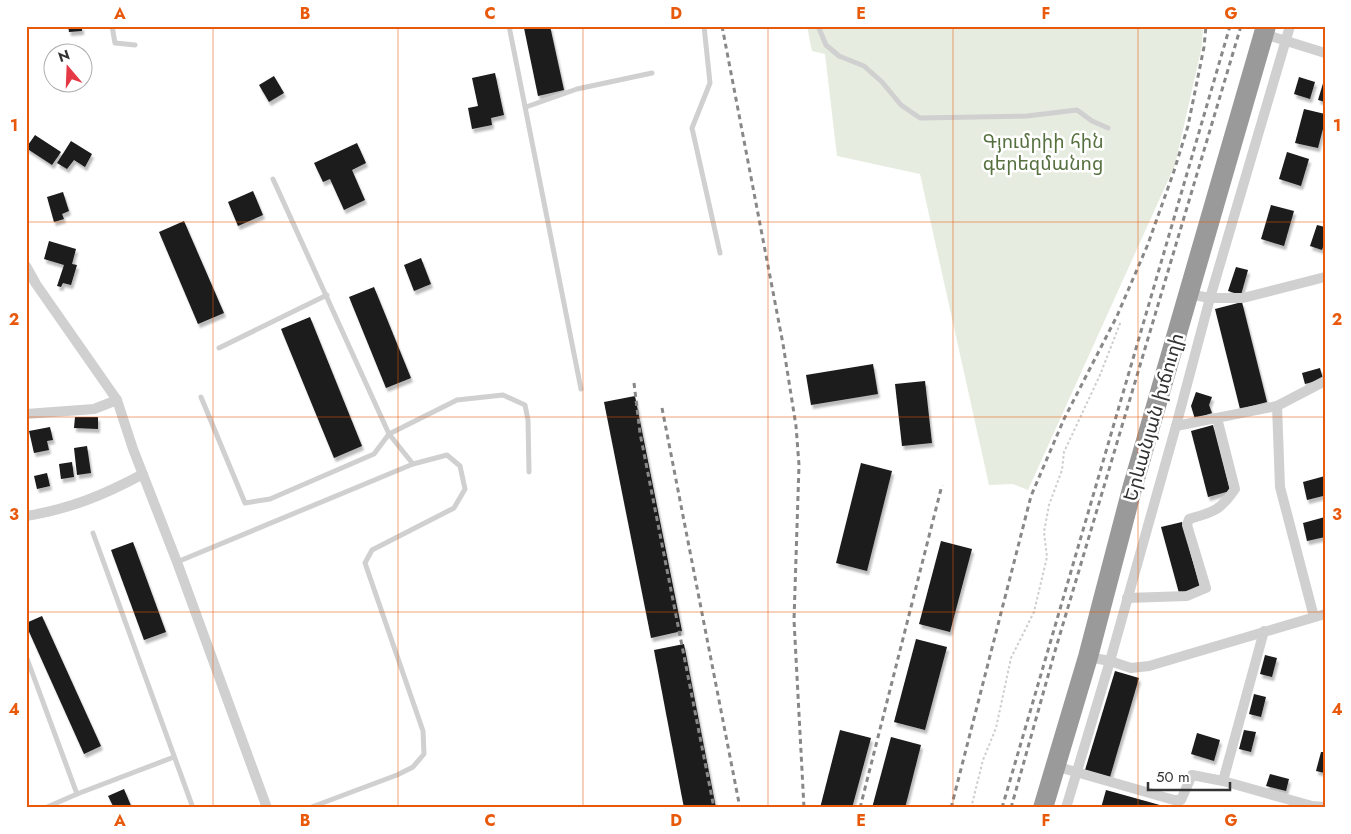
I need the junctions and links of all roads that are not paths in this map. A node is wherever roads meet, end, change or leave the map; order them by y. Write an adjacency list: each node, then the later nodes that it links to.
1 (112, 26): 8 (lane)
2 (509, 26): 11 (lane)
3 (704, 26): 14 (lane)
4 (818, 26): 12 (lane)
5 (1290, 26): 7 (street)
6 (1265, 30): 7 (street); 17 (highway, Երևանյան խճուղի)
7 (1286, 41): 9 (street); 19 (street)
8 (135, 45)
9 (1325, 53)
10 (652, 74): 11 (lane)
11 (526, 107): 22 (lane)
12 (1108, 128)
13 (273, 179): 18 (lane)
14 (720, 253)
15 (26, 266): 24 (street)
16 (1325, 277): 19 (street)
17 (1188, 294): 19 (street); 41 (highway, Երևանյան խճուղի)
18 (327, 295): 20 (lane); 29 (lane)
19 (1210, 298): 28 (street)
20 (219, 348)
21 (1325, 381): 25 (street)
22 (581, 389)
23 (200, 397): 29 (lane)
24 (117, 400): 26 (street); 32 (street)
25 (1277, 406): 27 (street); 38 (street)
26 (26, 414)
27 (1217, 418): 28 (street); 36 (street)
28 (1176, 426): 36 (street)
29 (389, 434): 30 (lane); 31 (lane)
30 (414, 464): 35 (lane); 54 (lane)
31 (529, 472)
32 (143, 474): 33 (street); 35 (street)
33 (26, 516)
34 (93, 532): 43 (lane)
35 (177, 562): 53 (street)
36 (1127, 598): 42 (street)
37 (1325, 614): 38 (street)
38 (1314, 617): 39 (street)
39 (1264, 631): 42 (street); 46 (street)
40 (26, 656): 47 (lane)
41 (1088, 656): 42 (street); 44 (highway, Երևանյան խճուղի)
42 (1110, 661): 45 (street)
43 (174, 757): 47 (lane); 52 (lane)
44 (1055, 766): 45 (street); 55 (highway, Երևանյան խճուղի)
45 (1076, 773): 48 (street); 56 (street)
46 (1223, 781): 48 (street); 49 (street)
47 (77, 794): 51 (lane)
48 (1182, 804)
49 (1311, 807): 50 (street)
50 (1325, 807)
51 (45, 808)
52 (193, 808)
53 (267, 808)
54 (309, 808)
55 (1043, 808)
56 (1066, 808)

